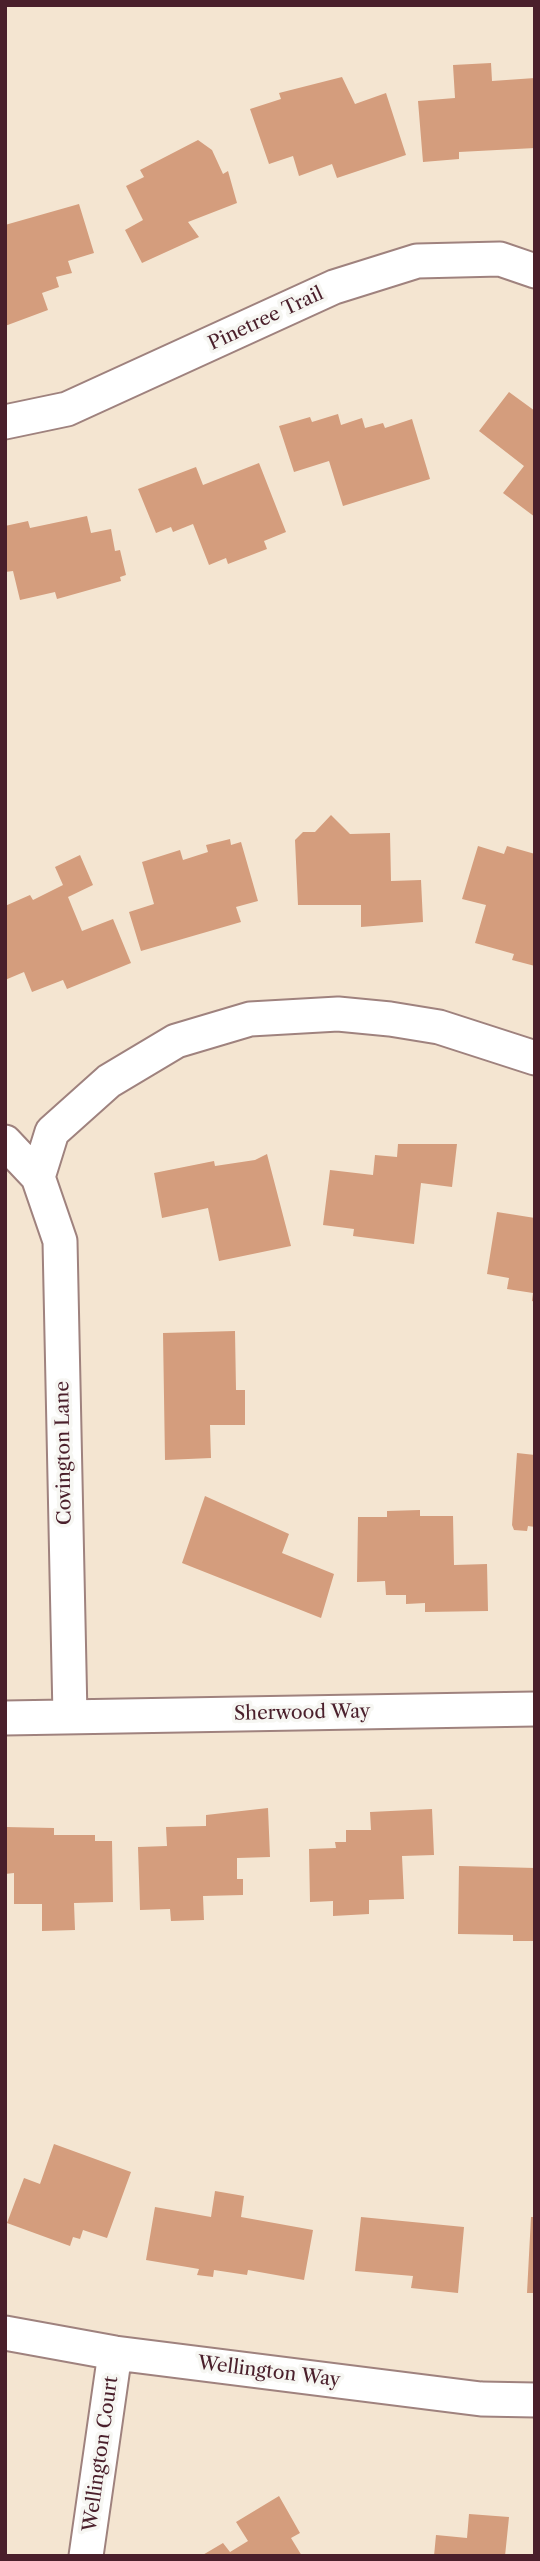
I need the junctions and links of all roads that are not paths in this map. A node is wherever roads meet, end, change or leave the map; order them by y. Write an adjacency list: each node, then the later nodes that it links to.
1 (535, 271): 2 (street, Pinetree Trail)
2 (5, 422)
3 (535, 1058): 5 (street)
4 (5, 1142): 5 (street, Covington Lane)
5 (38, 1177): 7 (street, Covington Lane)
6 (535, 1709): 7 (street, Sherwood Way)
7 (70, 1716): 8 (street)
8 (5, 1718)
9 (5, 2333): 10 (street, Wellington Way)
10 (116, 2353): 11 (street, Wellington Way); 12 (street, Wellington Court)
11 (535, 2400)
12 (86, 2556)

